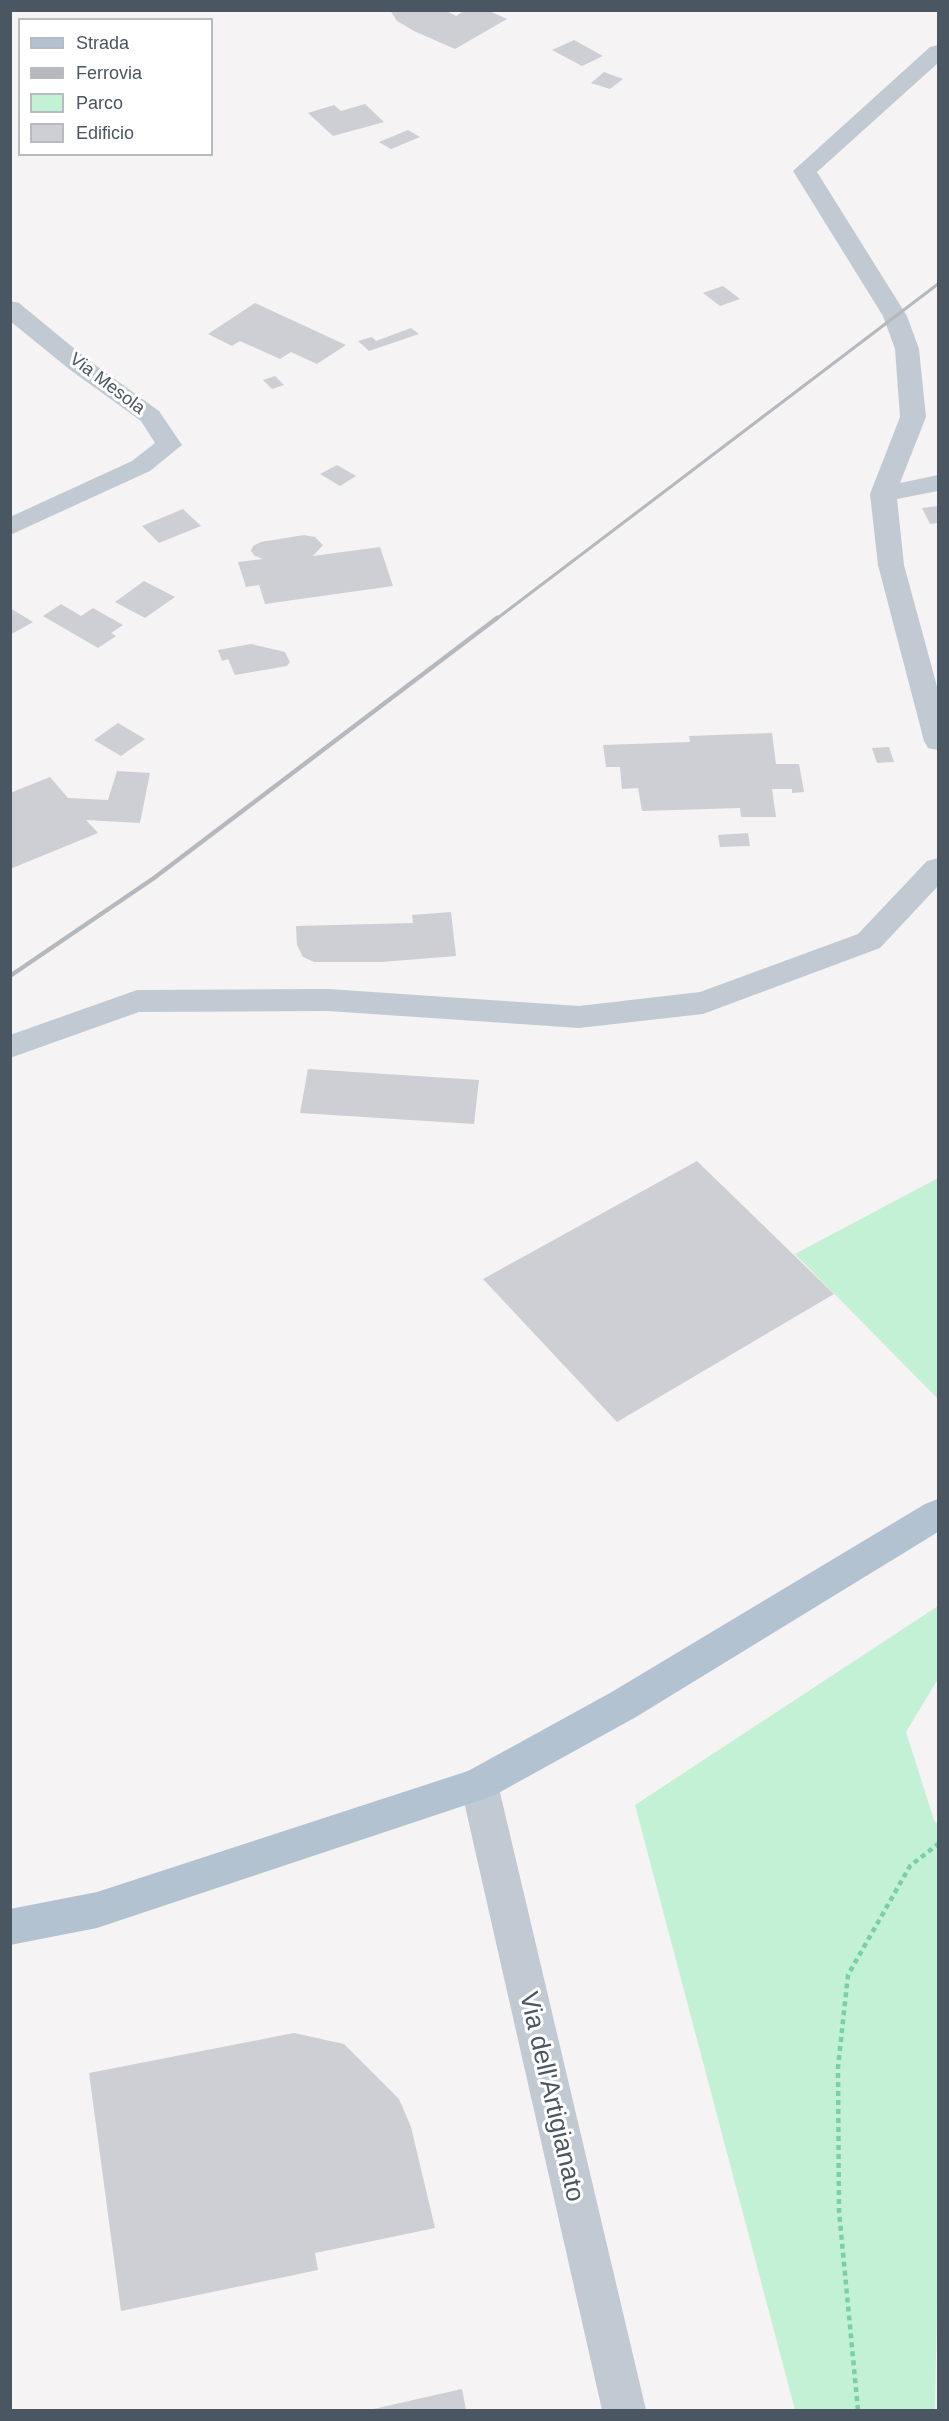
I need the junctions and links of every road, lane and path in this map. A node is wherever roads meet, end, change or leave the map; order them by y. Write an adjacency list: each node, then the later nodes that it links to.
1 (939, 52): 4 (street)
2 (10, 308): 5 (street, Via Mesola)
3 (939, 483): 4 (street)
4 (883, 494): 6 (street)
5 (10, 527)
6 (939, 741)
7 (939, 868): 8 (street)
8 (10, 1047)
9 (939, 1514): 10 (main road)
10 (479, 1784): 12 (main road); 13 (street, Via dell'Artigianato)
11 (939, 1844): 14 (path)
12 (10, 1927)
13 (624, 2410)
14 (858, 2410)

